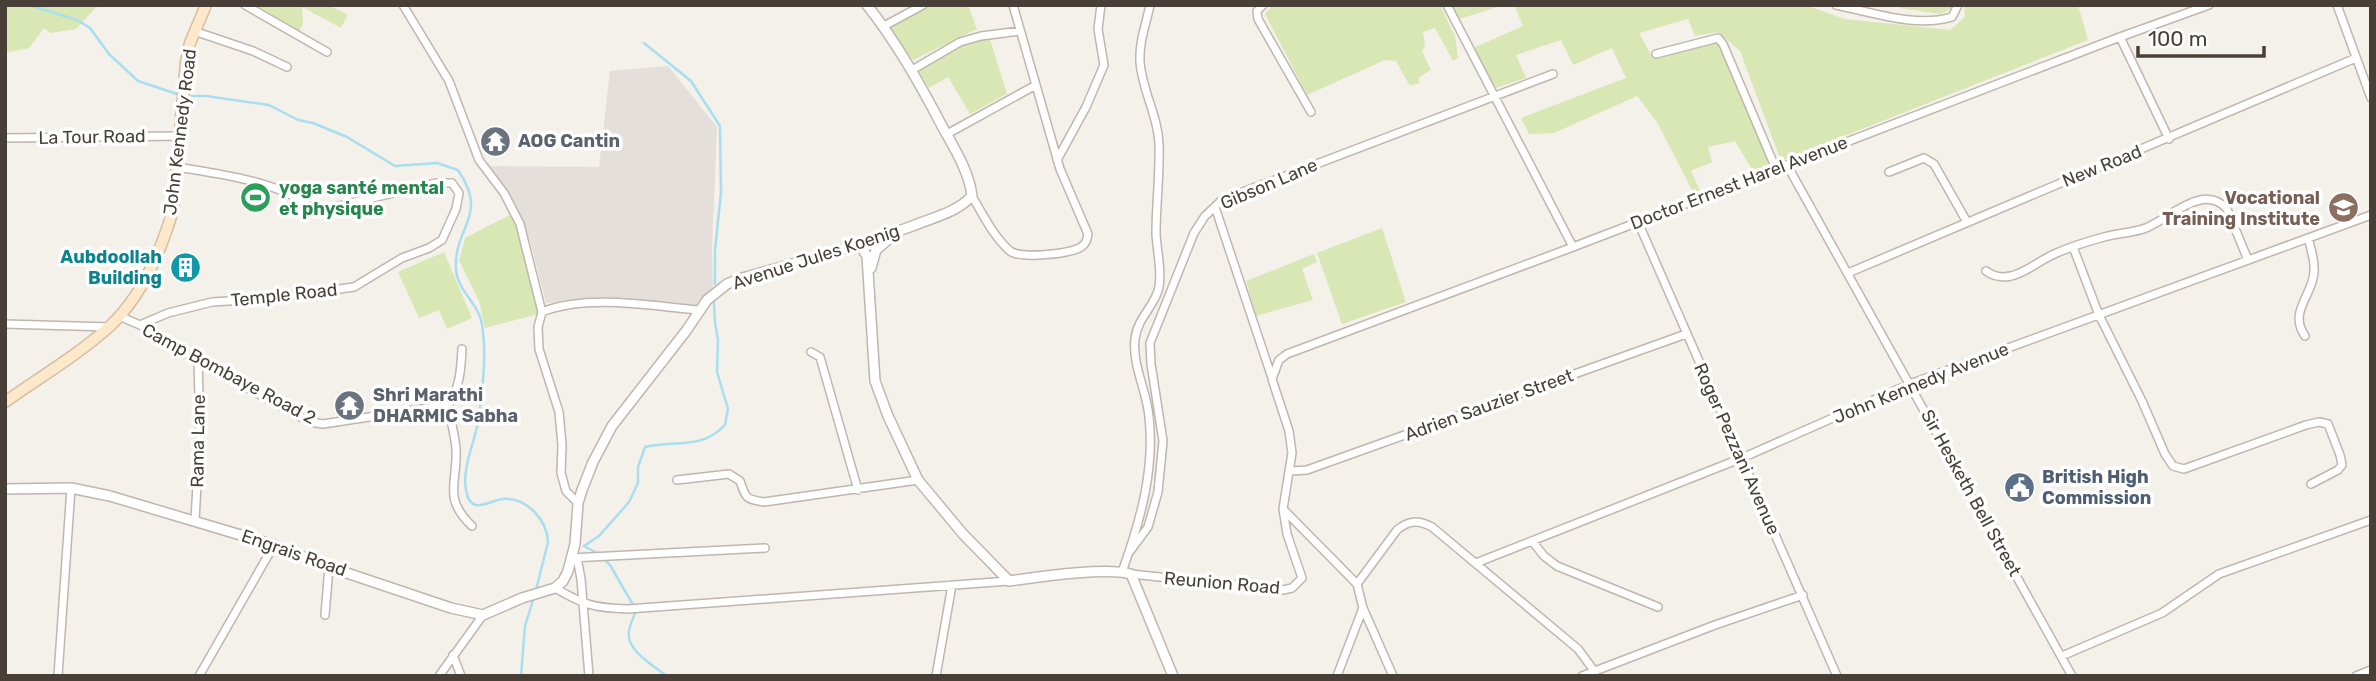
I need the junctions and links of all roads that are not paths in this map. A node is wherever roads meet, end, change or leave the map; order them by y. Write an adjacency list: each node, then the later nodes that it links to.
1 (206, 5): 16 (main road, John Kennedy Road)
2 (245, 5): 19 (street)
3 (403, 5): 54 (street)
4 (867, 5): 15 (street)
5 (923, 5): 15 (street)
6 (1013, 5): 17 (street)
7 (1101, 5): 33 (street)
8 (1150, 5): 86 (street)
9 (1263, 5): 28 (street)
10 (1447, 5): 26 (street)
11 (1836, 5): 12 (street)
12 (1958, 5)
13 (2209, 5): 18 (street, Doctor Ernest Harel Avenue)
14 (2337, 5): 21 (street)
15 (884, 26): 23 (street)
16 (194, 31): 22 (street); 30 (main road, John Kennedy Road)
17 (1020, 32): 23 (street); 25 (street)
18 (2120, 37): 32 (street); 34 (street, Doctor Ernest Harel Avenue)
19 (327, 52)
20 (1656, 54): 36 (street)
21 (2356, 58): 27 (street); 32 (street, New Road)
22 (287, 67)
23 (912, 70): 29 (street)
24 (1553, 74): 26 (street, Gibson Lane)
25 (1036, 85): 29 (street); 33 (street)
26 (1493, 97): 39 (street, Gibson Lane); 46 (street)
27 (2371, 98)
28 (1311, 112)
29 (947, 134): 38 (street)
30 (180, 136): 31 (street, La Tour Road); 35 (main road, John Kennedy Road)
31 (5, 138)
32 (2169, 139): 42 (street, New Road)
33 (1057, 160): 38 (street)
34 (1787, 165): 36 (street, Doctor Ernest Harel Avenue); 52 (street, Sir Hesketh Bell Street)
35 (177, 167): 56 (main road, John Kennedy Road); 58 (street, Temple Road)
36 (1776, 169): 41 (street, Doctor Ernest Harel Avenue)
37 (1889, 172): 42 (street)
38 (972, 196): 43 (street, Avenue Jules Koenig)
39 (1215, 207): 66 (street); 86 (street, Gibson Lane)
40 (2371, 215): 44 (street, John Kennedy Avenue)
41 (1638, 222): 46 (street, Doctor Ernest Harel Avenue); 60 (street, Roger Pezzani Avenue)
42 (1967, 222): 52 (street, New Road)
43 (898, 232): 45 (street, Avenue Jules Koenig); 48 (street)
44 (2308, 238): 49 (street, John Kennedy Avenue); 61 (street)
45 (863, 243): 48 (street); 51 (street); 53 (street, Avenue Jules Koenig)
46 (1573, 247): 65 (street, Doctor Ernest Harel Avenue)
47 (2073, 247): 49 (street); 50 (street); 55 (street)
48 (875, 254): 51 (street)
49 (2248, 260): 55 (street, John Kennedy Avenue)
50 (1986, 271)
51 (869, 273): 73 (street)
52 (1848, 273): 67 (street, Sir Hesketh Bell Street)
53 (700, 310): 54 (street); 78 (street, Avenue Jules Koenig)
54 (542, 312): 78 (street)
55 (2099, 314): 67 (street, John Kennedy Avenue); 74 (street)
56 (119, 316): 58 (street, Camp Bombaye Road 2); 59 (main road, John Kennedy Road)
57 (5, 324): 59 (street)
58 (139, 325): 64 (street, Camp Bombaye Road 2)
59 (109, 327): 68 (main road, John Kennedy Road)
60 (1686, 334): 70 (street, Roger Pezzani Avenue); 71 (street, Adrien Sauzier Street)
61 (2305, 336)
62 (462, 349): 69 (street)
63 (811, 352): 77 (street)
64 (198, 361): 69 (street, Camp Bombaye Road 2); 80 (street, Rama Lane)
65 (1274, 369): 66 (street, Reunion Road)
66 (1272, 379): 71 (street, Reunion Road)
67 (1910, 384): 70 (street, John Kennedy Avenue); 102 (street, Sir Hesketh Bell Street)
68 (5, 402)
69 (448, 405): 82 (street)
70 (1742, 458): 83 (street, John Kennedy Avenue); 95 (street, Roger Pezzani Avenue)
71 (1291, 471): 79 (street, Reunion Road)
72 (677, 480): 77 (street)
73 (918, 480): 77 (street); 91 (street)
74 (2311, 484)
75 (71, 488): 76 (street, Engrais Road); 80 (street, Engrais Road); 105 (street)
76 (5, 489)
77 (858, 489)
78 (578, 503): 87 (street, Avenue Jules Koenig)
79 (1283, 509): 90 (street, Reunion Road); 92 (street)
80 (195, 520): 84 (street, Engrais Road)
81 (2371, 520): 102 (street)
82 (472, 526)
83 (1532, 541): 88 (street, John Kennedy Avenue); 97 (street)
84 (274, 545): 89 (street, Engrais Road); 106 (street)
85 (765, 548): 87 (street)
86 (1128, 554): 90 (street)
87 (571, 558): 94 (street, Avenue Jules Koenig); 96 (street)
88 (1476, 563): 92 (street); 104 (street)
89 (329, 567): 99 (street); 100 (street, Engrais Road)
90 (1126, 573): 91 (street); 111 (street)
91 (1009, 581): 93 (street)
92 (1356, 584): 98 (street)
93 (952, 585): 96 (street); 110 (street)
94 (551, 590): 96 (street); 100 (street)
95 (1803, 595): 104 (street); 114 (street, Roger Pezzani Avenue)
96 (582, 603): 109 (street)
97 (1658, 607)
98 (1363, 608): 112 (street); 113 (street)
99 (325, 615)
100 (483, 615): 101 (street)
101 (453, 655): 107 (street); 108 (street)
102 (2062, 656): 115 (street, Sir Hesketh Bell Street)
103 (2371, 670): 116 (street)
104 (1589, 674)
105 (58, 676)
106 (199, 676)
107 (439, 676)
108 (461, 676)
109 (589, 676)
110 (936, 676)
111 (1173, 676)
112 (1336, 676)
113 (1393, 676)
114 (1837, 676)
115 (2072, 676)
116 (2356, 676)

